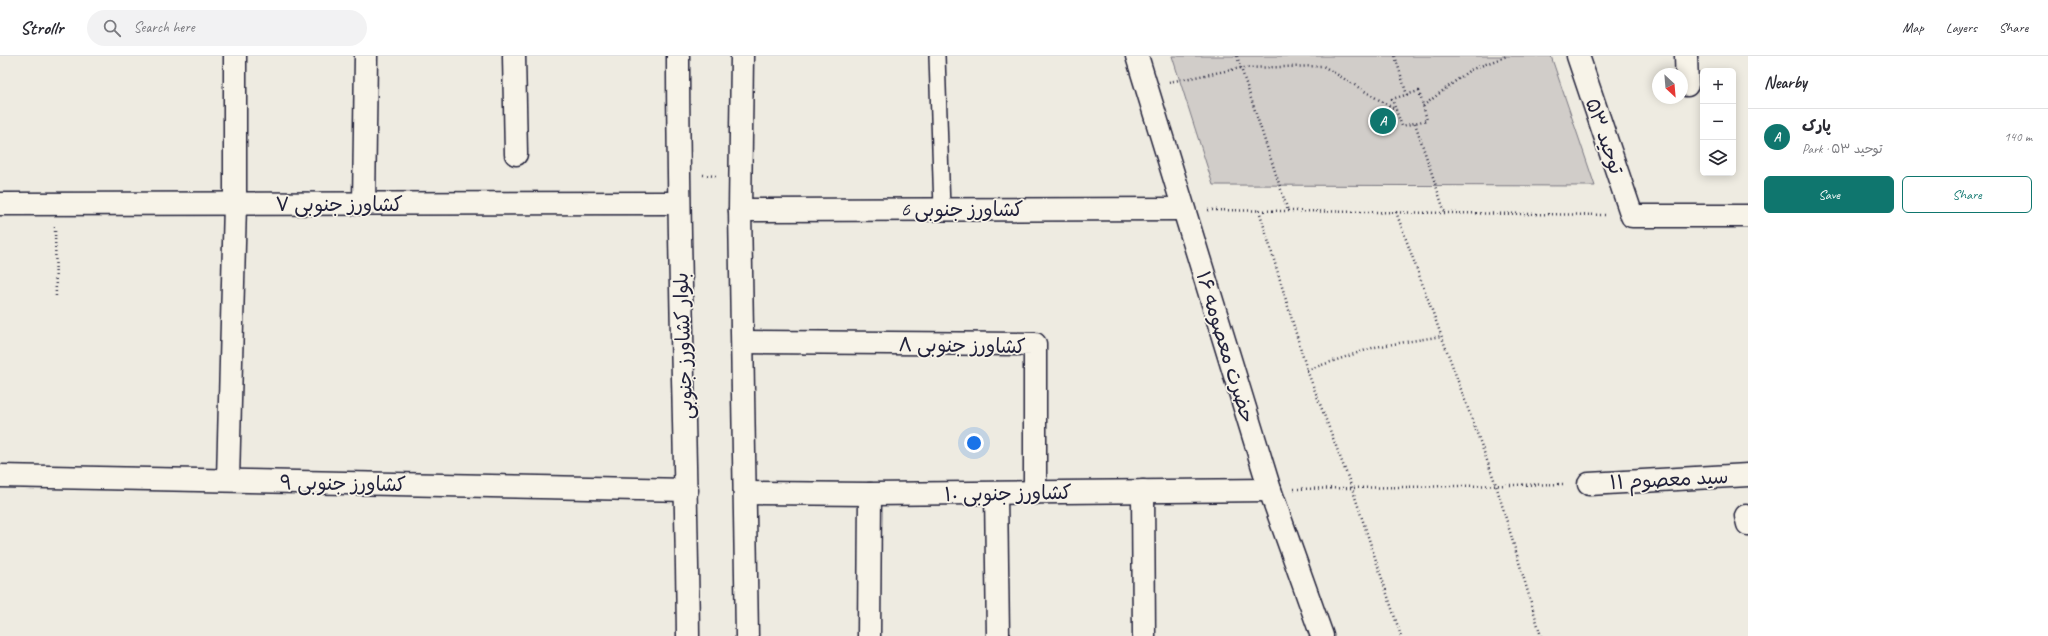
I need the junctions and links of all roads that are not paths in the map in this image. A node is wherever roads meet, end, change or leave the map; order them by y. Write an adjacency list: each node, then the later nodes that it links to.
1 (235, 56): 14 (street)
2 (366, 56): 15 (street)
3 (514, 56): 11 (street)
4 (678, 56): 12 (street, بلوار کشاورز جنوبی)
5 (742, 56): 18 (street)
6 (938, 56): 16 (lane)
7 (1137, 56): 17 (street, حضرت معصومه ۱۶)
8 (1578, 56): 19 (street, توحید ۵۳)
9 (1686, 56): 10 (street)
10 (1686, 68)
11 (516, 154)
12 (678, 203): 15 (street, کشاورز جنوبی ۷); 25 (street, بلوار کشاورز جنوبی)
13 (0, 204): 14 (street, کشاورز جنوبی ۷)
14 (235, 204): 15 (street, کشاورز جنوبی ۷); 23 (street)
15 (364, 204)
16 (942, 209): 17 (street, کشاورز جنوبی 6); 18 (street, کشاورز جنوبی 6)
17 (1183, 209): 26 (street, حضرت معصومه ۱۶)
18 (740, 210): 20 (street)
19 (1748, 216)
20 (743, 342): 28 (street); 30 (street, کشاورز جنوبی ۸)
21 (1748, 475): 24 (street, سید معصوم ۱۱)
22 (0, 476): 23 (street, کشاورز جنوبی ۹)
23 (228, 480): 25 (street, کشاورز جنوبی ۹)
24 (1589, 484)
25 (687, 490): 32 (street, بلوار کشاورز جنوبی)
26 (1270, 490): 27 (street, کشاورز جنوبی ۱۰); 37 (street, حضرت معصومه ۱۶)
27 (1143, 491): 30 (street, کشاورز جنوبی ۱۰); 36 (street)
28 (745, 493): 31 (street, کشاورز جنوبی ۱۰); 33 (street)
29 (996, 493): 30 (street, کشاورز جنوبی ۱۰); 31 (street, کشاورز جنوبی ۱۰); 35 (street)
30 (1035, 493)
31 (870, 494): 34 (street)
32 (688, 636)
33 (747, 636)
34 (868, 636)
35 (998, 636)
36 (1144, 636)
37 (1322, 636)

